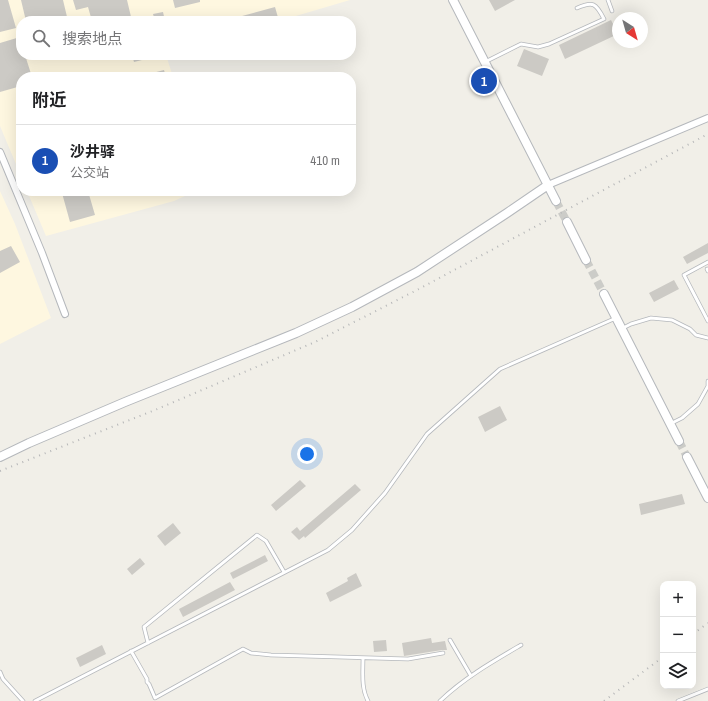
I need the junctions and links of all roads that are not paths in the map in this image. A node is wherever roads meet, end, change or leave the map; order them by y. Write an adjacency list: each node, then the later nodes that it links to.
1 (453, 0): 5 (street)
2 (608, 0): 4 (lane)
3 (577, 8): 5 (lane)
4 (612, 11)
5 (485, 62): 8 (street)
6 (708, 118): 8 (street)
7 (0, 152): 9 (street)
8 (548, 184): 11 (street); 24 (street)
9 (16, 190)
10 (18, 196): 16 (street)
11 (556, 201)
12 (567, 222): 13 (street)
13 (586, 260)
14 (708, 262): 18 (lane)
15 (604, 294): 17 (street)
16 (65, 314)
17 (616, 318): 19 (street); 27 (lane)
18 (708, 321)
19 (622, 328): 20 (lane); 22 (street)
20 (708, 338)
21 (708, 382): 22 (lane)
22 (670, 424): 23 (street)
23 (679, 441)
24 (0, 457)
25 (687, 457): 26 (street)
26 (707, 492)
27 (284, 572): 29 (lane); 29 (lane)
28 (450, 640): 35 (lane)
29 (148, 642): 31 (lane)
30 (521, 645): 35 (lane)
31 (131, 651): 33 (lane); 38 (lane)
32 (443, 653): 33 (lane)
33 (363, 658): 39 (lane)
34 (0, 672): 37 (lane)
35 (471, 676): 40 (lane)
36 (708, 689): 41 (lane)
37 (23, 701)
38 (35, 701)
39 (368, 701)
40 (440, 701)
41 (678, 701)

